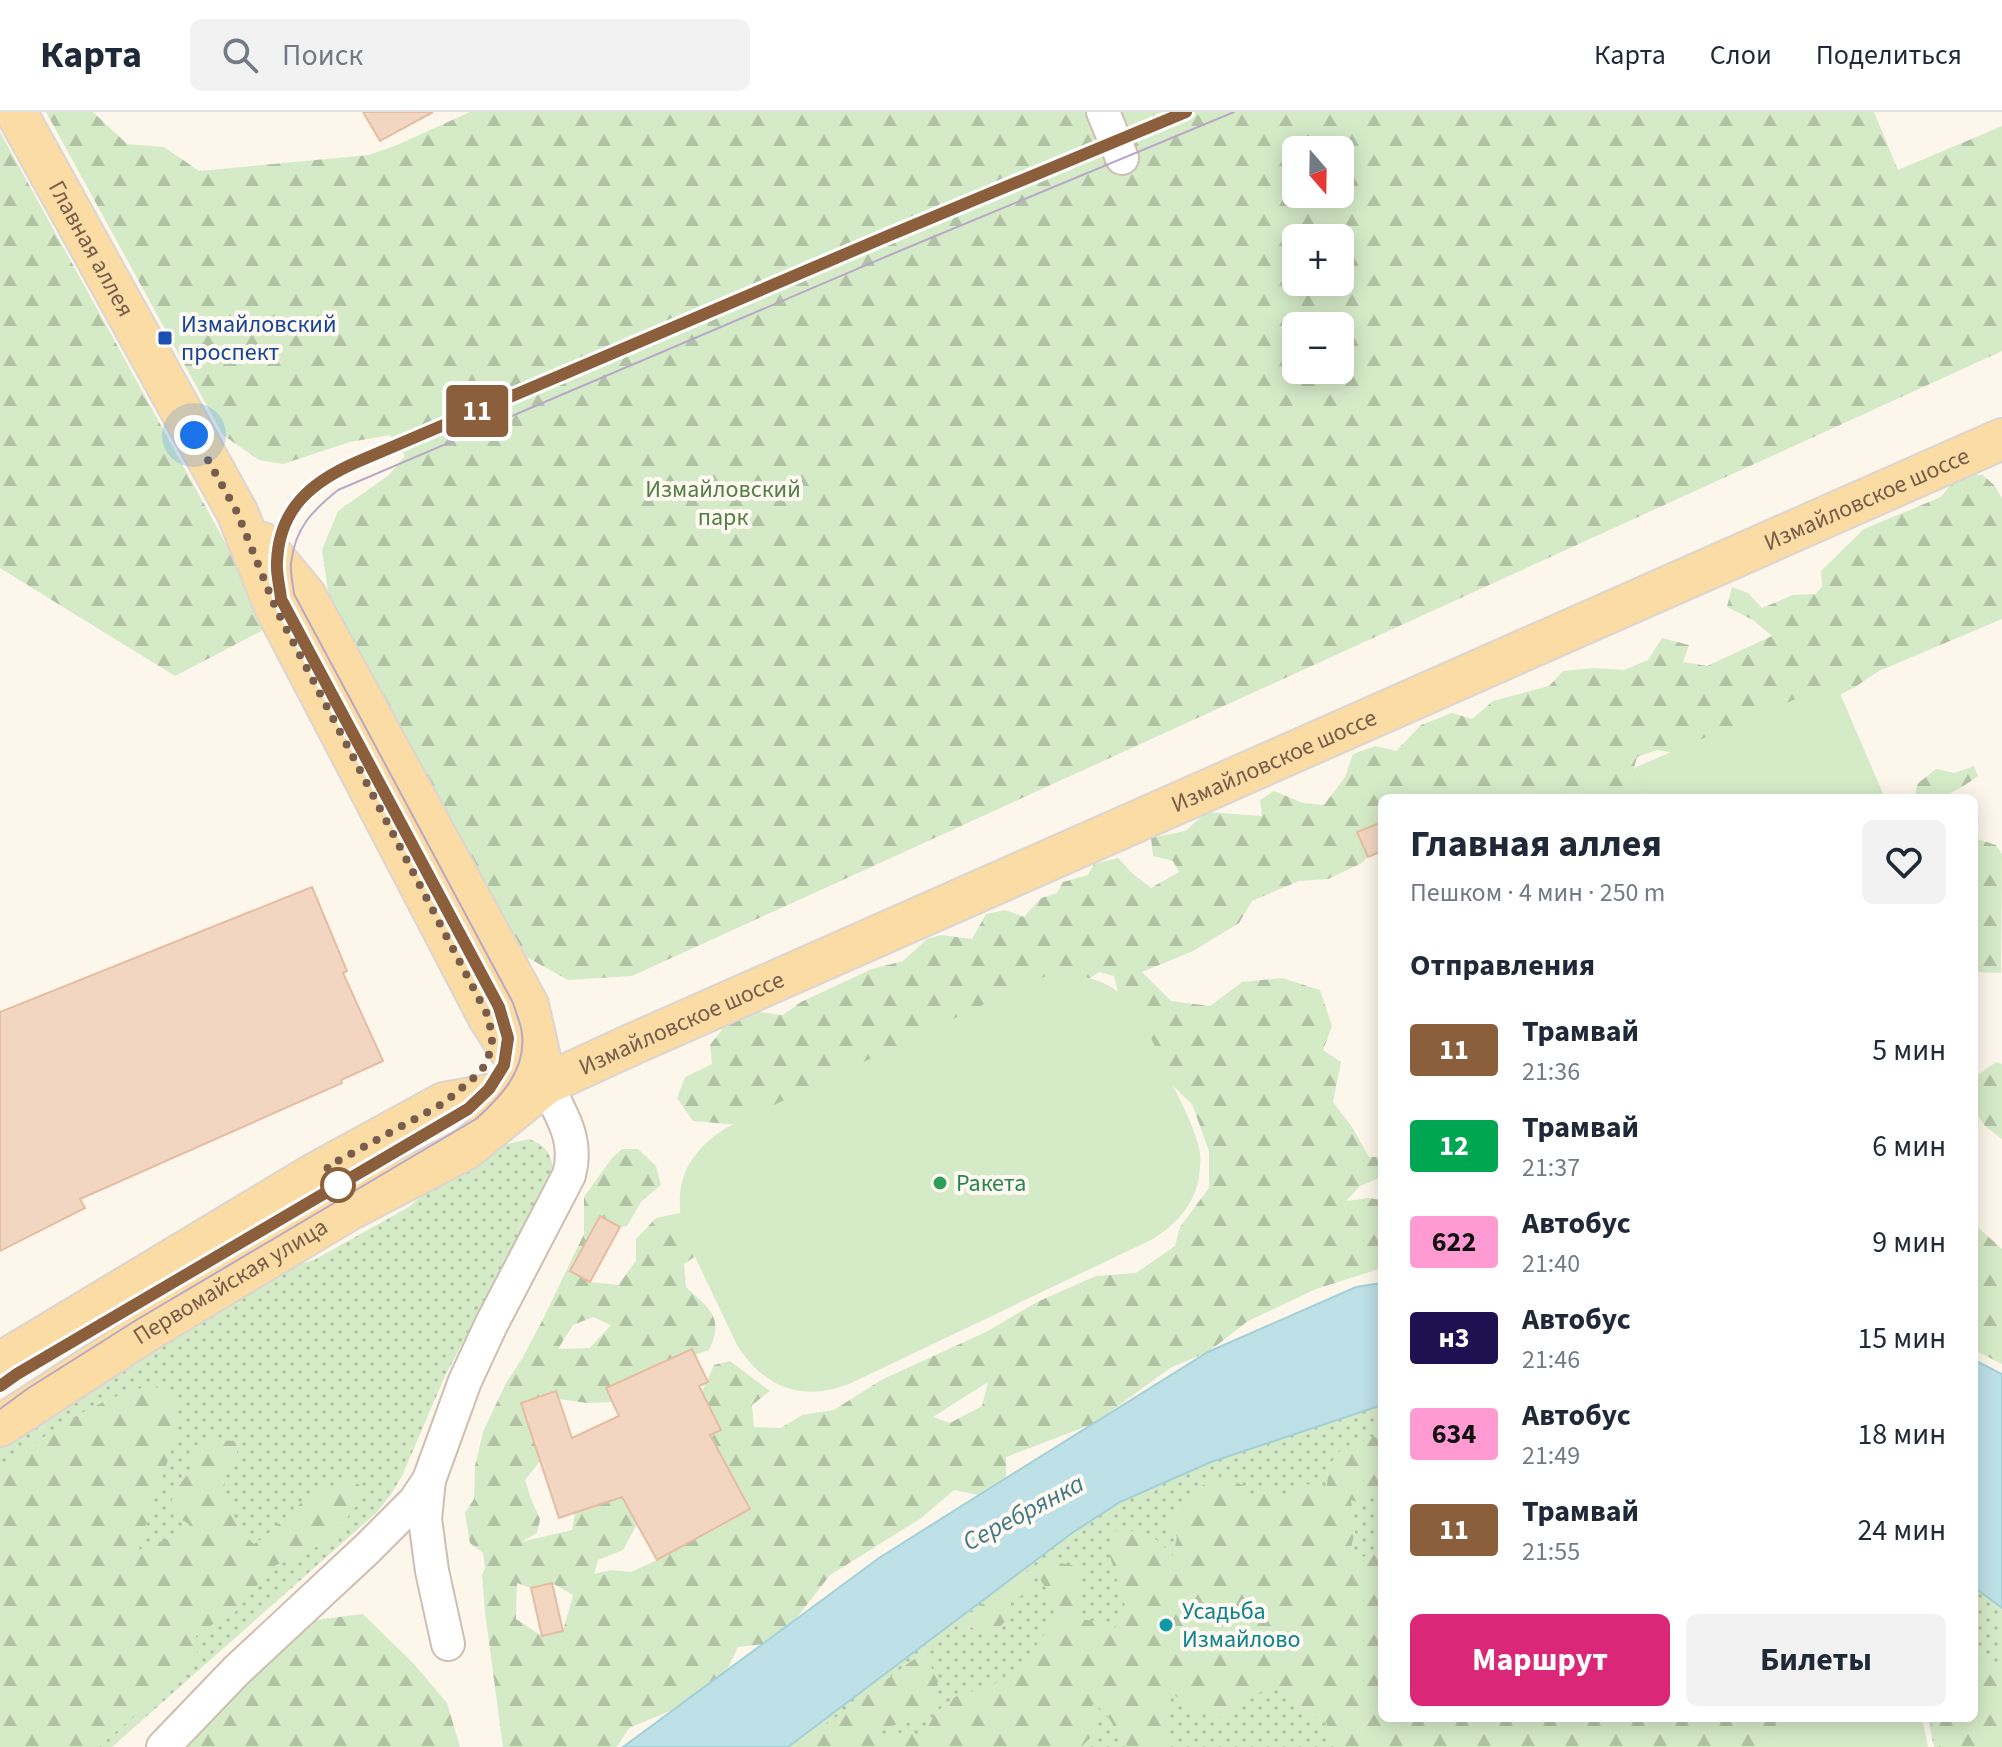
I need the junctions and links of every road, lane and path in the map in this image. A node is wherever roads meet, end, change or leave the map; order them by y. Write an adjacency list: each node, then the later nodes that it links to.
1 (16, 112): 5 (main road, Главная аллея)
2 (1103, 112): 3 (street)
3 (1122, 158)
4 (2002, 439): 7 (main road, Измайловское шоссе)
5 (237, 512): 6 (main road, Главная аллея); 7 (main road, Главная аллея)
6 (489, 1018): 7 (main road, Главная аллея); 8 (main road, Главная аллея)
7 (546, 1084): 8 (main road, Первомайская улица); 10 (main road, Первомайская улица); 11 (street)
8 (444, 1103): 9 (main road, Первомайская улица)
9 (0, 1363)
10 (0, 1426)
11 (429, 1480): 12 (street); 13 (street)
12 (448, 1644)
13 (163, 1747)

